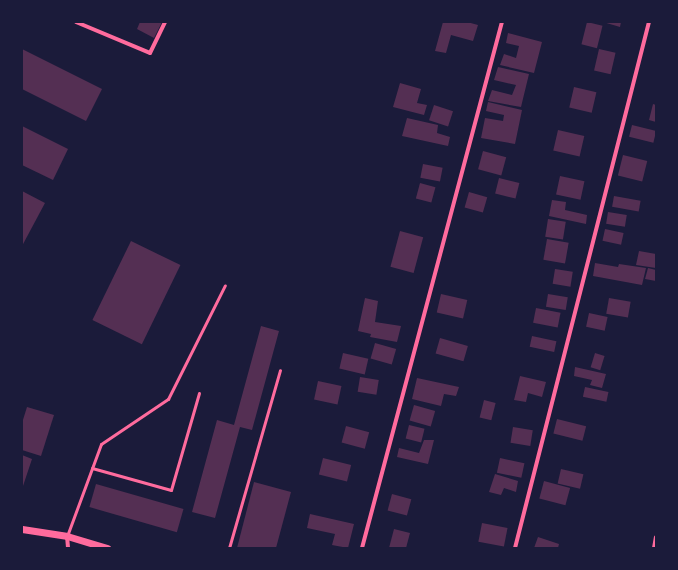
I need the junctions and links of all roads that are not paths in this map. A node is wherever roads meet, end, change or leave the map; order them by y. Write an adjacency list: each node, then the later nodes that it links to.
1 (76, 22): 2 (street)
2 (165, 22)
3 (502, 22): 15 (street)
4 (649, 22): 16 (street)
5 (225, 285): 8 (lane)
6 (280, 370): 14 (lane)
7 (199, 393): 8 (lane)
8 (92, 468): 10 (lane)
9 (22, 530): 10 (street)
10 (66, 536): 12 (street); 13 (street)
11 (656, 537): 17 (street)
12 (68, 548)
13 (107, 548)
14 (229, 548)
15 (362, 548)
16 (516, 548)
17 (654, 548)

